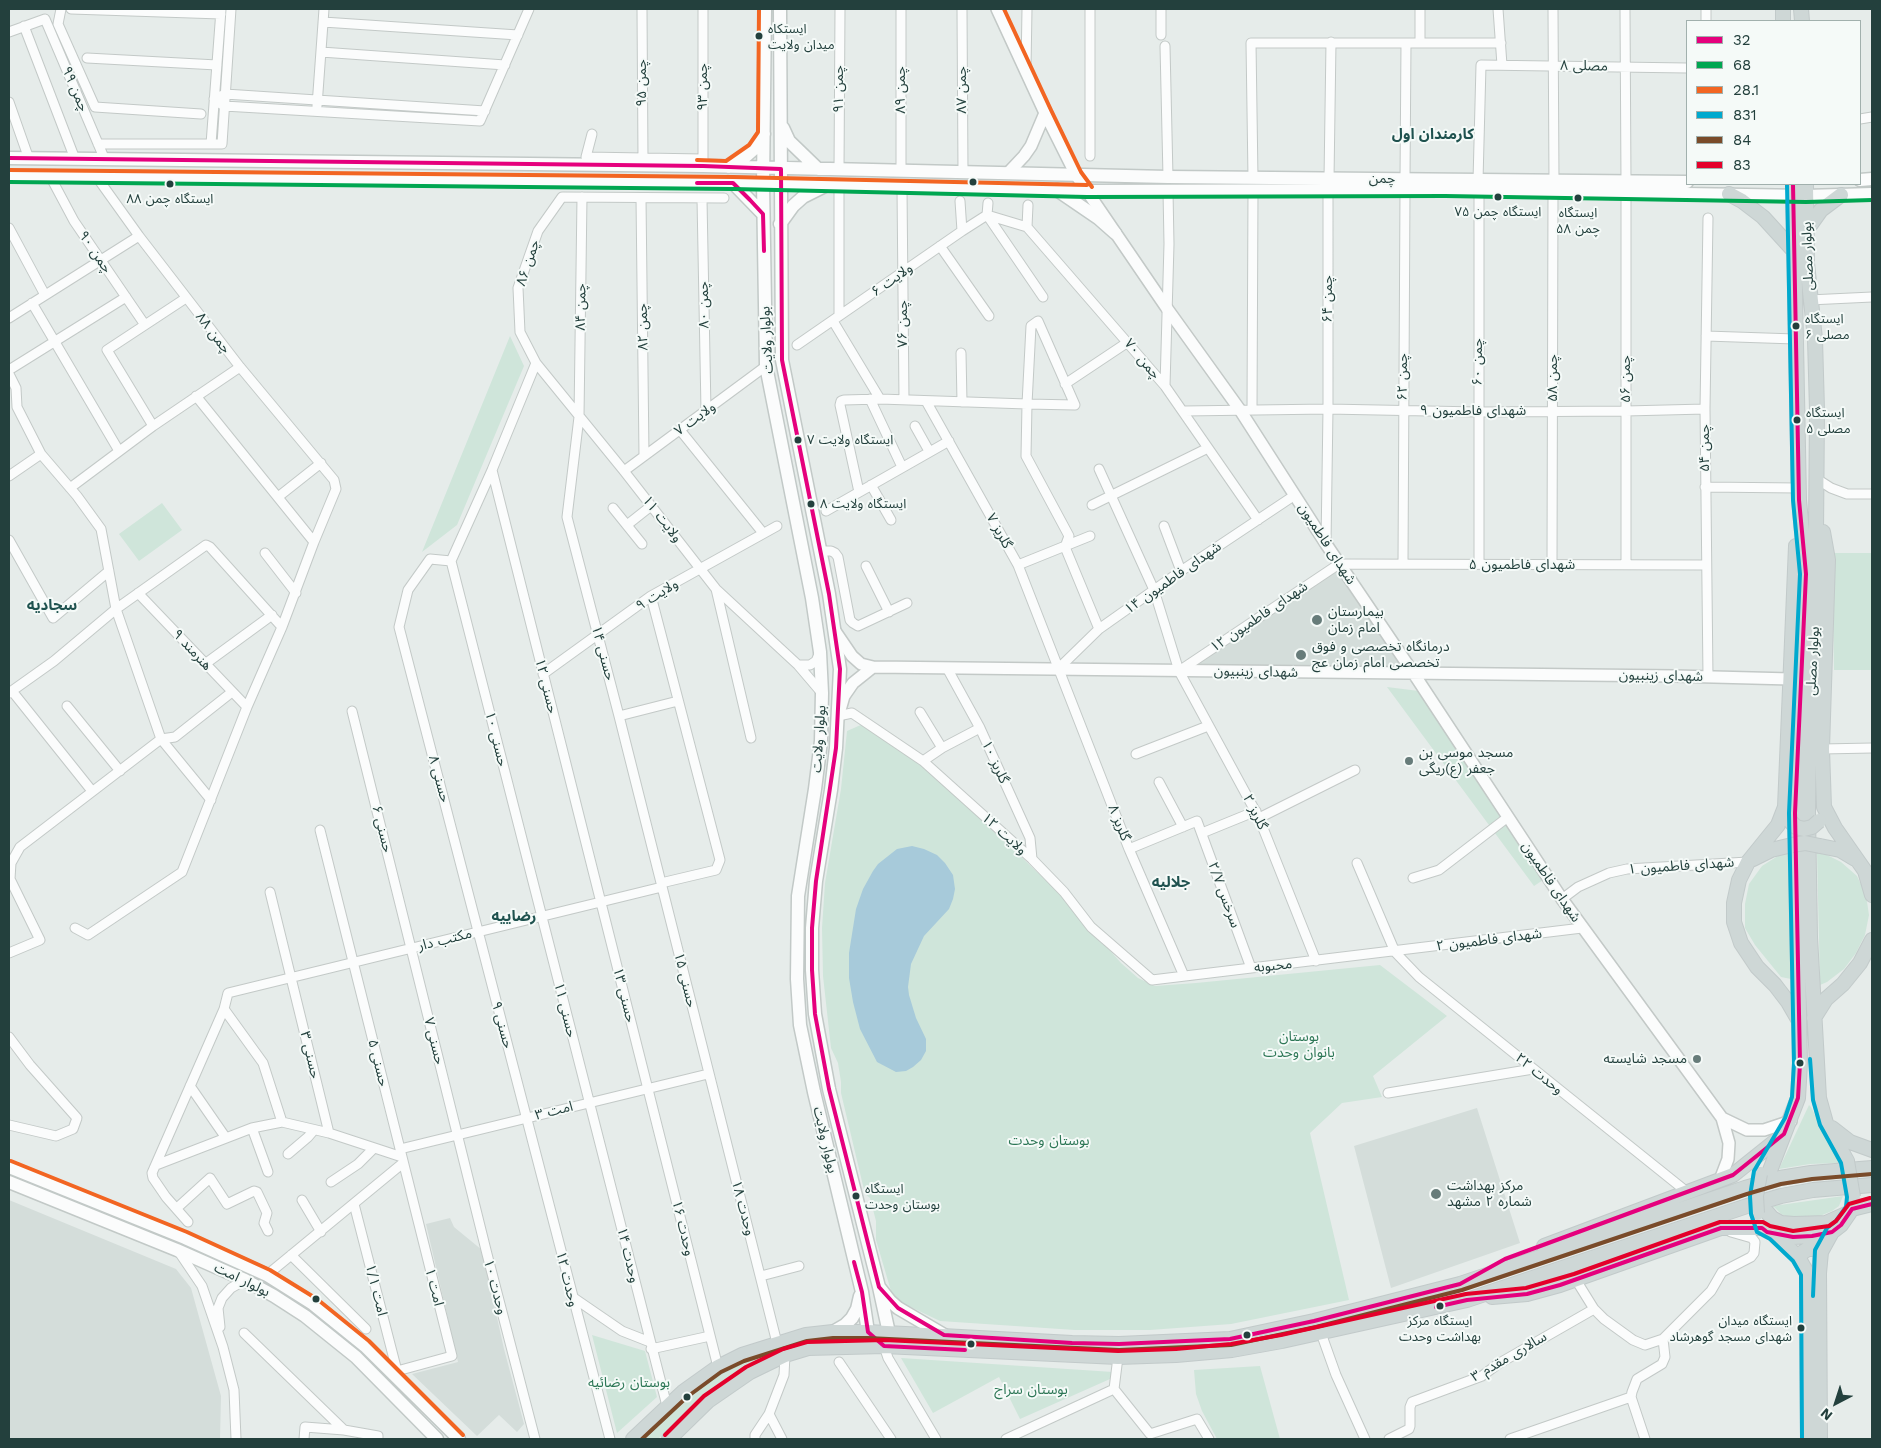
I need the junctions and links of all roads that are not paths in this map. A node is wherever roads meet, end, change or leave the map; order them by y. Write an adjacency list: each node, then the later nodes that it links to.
1 (61, 9): 52 (street)
2 (71, 9): 21 (street)
3 (232, 9): 32 (street)
4 (324, 9): 22 (street)
5 (529, 9): 26 (street)
6 (642, 9): 60 (street, چمن ۹۵)
7 (704, 9): 64 (street, چمن ۹۳)
8 (765, 9): 55 (main road)
9 (780, 9): 53 (main road)
10 (840, 9): 69 (street, چمن ۹۱)
11 (901, 9): 70 (street, چمن ۸۹)
12 (962, 9): 71 (street, چمن ۸۷)
13 (997, 9): 43 (street)
14 (1027, 9): 43 (street)
15 (1090, 9): 58 (street)
16 (1161, 9): 25 (street)
17 (1420, 9): 28 (street)
18 (1498, 9): 30 (street)
19 (1553, 9): 40 (street, چمن ۵۸)
20 (1625, 9): 41 (street, چمن ۵۶)
21 (221, 12): 31 (street)
22 (323, 22): 26 (street); 34 (street)
23 (24, 26): 24 (street); 56 (street, چمن ۹۹); 62 (street)
24 (9, 32)
25 (1161, 34)
26 (518, 35): 37 (street)
27 (1331, 42): 29 (street); 82 (street); 83 (street, چمن ۶۴)
28 (1420, 42): 29 (street); 30 (street)
29 (1406, 43): 84 (street, چمن ۶۲)
30 (1501, 43): 39 (street)
31 (218, 45): 32 (street); 36 (street)
32 (229, 46): 44 (street)
33 (1165, 46): 77 (street)
34 (321, 52): 37 (street); 46 (street)
35 (87, 58): 36 (street)
36 (217, 65): 45 (street)
37 (505, 65): 50 (street)
38 (1482, 65): 39 (street, مصلی ۸); 85 (street, چمن ۶۰)
39 (1502, 65): 40 (street, مصلی ۸)
40 (1553, 66): 41 (street, مصلی ۸); 87 (street, چمن ۵۸)
41 (1625, 66): 42 (street, مصلی ۸); 88 (street, چمن ۵۶)
42 (1686, 68)
43 (1026, 70): 51 (street)
44 (225, 94): 45 (street); 46 (street); 48 (street)
45 (214, 99): 48 (street); 57 (street)
46 (317, 100): 49 (street); 50 (street)
47 (9, 102): 61 (street)
48 (224, 106): 49 (street); 57 (street)
49 (316, 111): 50 (street)
50 (485, 111)
51 (1045, 113): 72 (street); 73 (street)
52 (201, 114)
53 (781, 122): 67 (main road); 68 (main road)
54 (592, 134): 60 (street)
55 (764, 134): 65 (main road); 66 (main road)
56 (98, 144): 57 (street); 63 (street, چمن ۹۹)
57 (211, 144)
58 (1090, 156)
59 (9, 158): 61 (main road, چمن)
60 (643, 158): 64 (street)
61 (29, 159): 62 (main road, چمن)
62 (74, 159): 63 (main road, چمن)
63 (105, 160): 64 (main road, چمن)
64 (703, 162): 65 (main road, چمن)
65 (728, 166): 66 (main road, چمن)
66 (763, 167): 67 (main road, چمن); 80 (main road, بولوار ولایت)
67 (782, 169): 68 (main road, چمن); 81 (main road, بولوار ولایت)
68 (818, 169): 69 (main road, چمن)
69 (839, 170): 70 (main road, چمن)
70 (901, 171): 71 (main road, چمن)
71 (963, 172): 72 (main road, چمن)
72 (1008, 172): 73 (main road, چمن)
73 (1076, 175): 77 (main road, چمن); 93 (street, شهدای فاطمیون)
74 (9, 176): 75 (main road, چمن)
75 (50, 176): 76 (main road, چمن); 116 (street, چمن ۹۰)
76 (96, 176): 79 (main road, چمن); 113 (street, چمن ۸۸)
77 (1168, 177): 82 (main road, چمن); 92 (main road)
78 (1686, 182): 88 (main road, چمن)
79 (733, 183): 80 (main road, چمن); 104 (main road)
80 (763, 184): 81 (main road, چمن); 104 (main road, بولوار ولایت)
81 (781, 184): 86 (main road, چمن); 107 (main road, بولوار ولایت)
82 (1253, 184): 83 (main road, چمن); 92 (main road, چمن); 151 (street)
83 (1329, 185): 84 (main road, چمن); 152 (street, چمن ۶۴)
84 (1405, 185): 85 (main road, چمن); 157 (street, چمن ۶۲)
85 (1478, 185): 87 (main road, چمن); 159 (street, چمن ۶۰)
86 (833, 186): 89 (main road, چمن); 107 (main road); 128 (street)
87 (1554, 186): 88 (main road, چمن); 160 (street, چمن ۵۸)
88 (1626, 187): 94 (main road, چمن); 158 (street, چمن ۵۶)
89 (902, 188): 90 (main road, چمن); 117 (street, چمن ۷۶)
90 (1056, 190): 93 (main road, چمن); 112 (main road)
91 (1800, 190): 94 (main road, چمن); 96 (main road, چمن); 111 (main road, بولوار مصلی); 115 (main road, بولوار مصلی)
92 (1168, 191): 93 (main road, چمن); 125 (street)
93 (1087, 192): 112 (street, شهدای فاطمیون)
94 (1728, 194): 115 (main road)
95 (1872, 194): 96 (main road, چمن)
96 (1841, 195): 111 (main road)
97 (582, 197): 98 (street); 137 (street, چمن ۸۶); 161 (street, چمن ۸۴)
98 (641, 198): 100 (street); 170 (street, چمن ۸۲)
99 (724, 198): 100 (street)
100 (702, 199): 155 (street, چمن ۸۰)
101 (960, 201): 110 (street)
102 (988, 203): 105 (street)
103 (1028, 204): 108 (street)
104 (763, 214): 138 (main road, بولوار ولایت)
105 (987, 215): 108 (street); 110 (street, ولایت ۶); 120 (street)
106 (1708, 218): 130 (street, چمن ۵۴)
107 (780, 224): 204 (main road, بولوار ولایت)
108 (1027, 227): 134 (street, چمن ۷۰)
109 (9, 228): 118 (street)
110 (962, 231): 114 (street, ولایت ۶)
111 (1806, 231): 123 (main road, بولوار مصلی)
112 (1115, 233): 125 (street, شهدای فاطمیون)
113 (139, 236): 116 (street); 122 (street, چمن ۸۸)
114 (940, 246): 117 (street, ولایت ۶); 126 (street)
115 (1794, 251): 131 (main road, بولوار مصلی)
116 (100, 260): 118 (street); 119 (street, چمن ۹۰)
117 (903, 273): 128 (street, ولایت ۶); 146 (street, چمن ۷۶)
118 (45, 295): 124 (street)
119 (126, 297): 129 (street, چمن ۹۰); 133 (street)
120 (1043, 297)
121 (1872, 297): 123 (street)
122 (186, 298): 129 (street); 139 (street, چمن ۸۸)
123 (1810, 300): 132 (main road, بولوار مصلی)
124 (32, 303): 127 (street); 133 (street)
125 (1166, 307): 142 (street); 154 (street, شهدای فاطمیون)
126 (989, 316)
127 (9, 318)
128 (836, 319): 135 (street, ولایت ۶); 145 (street)
129 (145, 325): 162 (street)
130 (1706, 336): 131 (street); 153 (street, چمن ۵۴)
131 (1795, 339): 132 (main road); 182 (main road, بولوار مصلی)
132 (1815, 339): 177 (main road, بولوار مصلی)
133 (55, 340): 140 (street); 167 (street)
134 (1128, 342): 141 (street); 142 (street, چمن ۷۰)
135 (797, 345)
136 (961, 353): 148 (street)
137 (536, 364): 161 (street, ولایت ۱۱); 174 (street)
138 (766, 366): 155 (street, ولایت ۷); 231 (main road, بولوار ولایت)
139 (240, 367): 143 (street); 171 (street, چمن ۸۸)
140 (9, 372): 150 (street)
141 (1065, 384): 149 (street); 149 (street)
142 (1165, 386): 156 (street, چمن ۷۰)
143 (196, 396): 162 (street); 186 (street)
144 (870, 399): 145 (street); 172 (street); 181 (street)
145 (880, 399): 146 (street)
146 (904, 400): 147 (street)
147 (926, 401): 148 (street); 165 (street, گلریز ۷)
148 (962, 402): 149 (street)
149 (1027, 404): 203 (street)
150 (13, 406): 169 (street)
151 (1252, 409): 152 (street, شهدای فاطمیون ۹); 154 (street, شهدای فاطمیون ۹)
152 (1328, 409): 157 (street, شهدای فاطمیون ۹); 202 (street, چمن ۶۴)
153 (1705, 409): 158 (street, شهدای فاطمیون ۹); 179 (street, چمن ۵۴)
154 (1240, 410): 156 (street, شهدای فاطمیون ۹); 185 (street, شهدای فاطمیون)
155 (706, 411): 164 (street, ولایت ۷)
156 (1184, 411): 166 (street, چمن ۷۰)
157 (1403, 411): 159 (street, شهدای فاطمیون ۹); 208 (street, چمن ۶۲)
158 (1626, 411): 160 (street, شهدای فاطمیون ۹); 212 (street, چمن ۵۶)
159 (1478, 412): 160 (street, شهدای فاطمیون ۹); 209 (street, چمن ۶۰)
160 (1553, 412): 211 (street, چمن ۵۸)
161 (579, 417): 175 (street, ولایت ۱۱); 230 (street, حسنی ۱۴)
162 (153, 426): 167 (street)
163 (915, 426): 168 (street)
164 (680, 430): 170 (street, ولایت ۷); 197 (street)
165 (949, 441): 168 (street); 210 (street, گلریز ۷)
166 (1208, 448): 184 (street); 193 (street, چمن ۷۰)
167 (119, 451): 180 (street)
168 (930, 451): 172 (street)
169 (41, 454): 176 (street); 180 (street)
170 (644, 456): 175 (street, ولایت ۷)
171 (321, 463): 186 (street); 200 (street, چمن ۸۸)
172 (902, 466): 178 (street)
173 (1099, 469): 184 (street, گلریز ۲)
174 (492, 470): 206 (street); 238 (street, حسنی ۱۲)
175 (624, 471): 189 (street, ولایت ۱۱)
176 (9, 476)
177 (1817, 479): 183 (street); 187 (main road, بولوار مصلی)
178 (870, 485): 181 (street); 192 (street)
179 (1705, 487): 182 (street); 213 (street, چمن ۵۴)
180 (70, 488): 216 (street)
181 (859, 492): 191 (street)
182 (1798, 494): 241 (main road); 299 (main road, بولوار مصلی)
183 (1872, 494)
184 (1111, 496): 188 (street); 219 (street, گلریز ۲)
185 (1295, 496): 193 (street, شهدای فاطمیون ۱۴); 202 (street, شهدای فاطمیون)
186 (278, 497): 200 (street)
187 (1817, 500): 258 (main road); 299 (main road, بولوار مصلی)
188 (1092, 505)
189 (651, 506): 194 (street); 215 (street, ولایت ۱۱)
190 (613, 508): 194 (street)
191 (826, 511)
192 (891, 520)
193 (1258, 520): 217 (street, شهدای فاطمیون ۱۴)
194 (627, 525): 201 (street)
195 (777, 526): 197 (street, ولایت ۹)
196 (1164, 526): 217 (street)
197 (763, 533): 215 (street, ولایت ۹)
198 (1090, 536): 203 (street)
199 (9, 540): 216 (street)
200 (314, 542): 221 (street)
201 (642, 544)
202 (1326, 544): 207 (street, شهدای فاطمیون)
203 (1065, 547): 210 (street); 229 (street)
204 (821, 552): 225 (street); 228 (main road, بولوار ولایت)
205 (266, 554): 221 (street)
206 (451, 561): 284 (street, حسنی ۱۰); 287 (street, حسنی ۸)
207 (1339, 564): 208 (street, شهدای فاطمیون ۵); 237 (street, شهدای فاطمیون ۱۲); 239 (street, شهدای فاطمیون)
208 (1404, 564): 209 (street, شهدای فاطمیون ۵)
209 (1479, 564): 211 (street, شهدای فاطمیون ۵)
210 (1018, 565): 236 (street, گلریز ۷)
211 (1552, 565): 212 (street, شهدای فاطمیون ۵)
212 (1626, 565): 213 (street, شهدای فاطمیون ۵)
213 (1706, 565): 240 (street, چمن ۵۴)
214 (866, 566): 225 (street)
215 (700, 569): 218 (street, ولایت ۱۱); 222 (street, ولایت ۹)
216 (109, 571): 224 (street)
217 (1182, 571): 219 (street, شهدای فاطمیون ۱۴)
218 (716, 589): 233 (street, ولایت ۱۱); 254 (street)
219 (1154, 590): 229 (street, شهدای فاطمیون ۱۴); 237 (street, گلریز ۲)
220 (138, 593): 224 (street); 226 (street); 232 (street, هنرمند ۹)
221 (296, 593): 227 (street)
222 (651, 596): 230 (street, ولایت ۹); 245 (street)
223 (907, 603): 225 (street)
224 (116, 609): 242 (street); 255 (street)
225 (889, 612)
226 (272, 615): 227 (street); 232 (street)
227 (282, 627): 247 (street)
228 (834, 629): 234 (street); 251 (main road, بولوار ولایت)
229 (1099, 629): 236 (street, شهدای فاطمیون ۱۴)
230 (598, 635): 238 (street, ولایت ۹); 250 (street, حسنی ۱۴)
231 (820, 652): 233 (street); 244 (main road, بولوار ولایت)
232 (206, 664): 243 (street, هنرمند ۹)
233 (798, 665): 244 (street, ولایت ۱۱)
234 (873, 667): 235 (street, شهدای زینبیون); 251 (street)
235 (947, 668): 236 (street, شهدای زینبیون); 253 (street, گلریز ۱۰)
236 (1058, 669): 237 (street, شهدای زینبیون); 273 (street, گلریز ۸)
237 (1179, 671): 239 (street, شهدای زینبیون); 252 (street, گلریز ۲)
238 (543, 674): 283 (street, حسنی ۱۲)
239 (1414, 674): 240 (street, شهدای زینبیون); 269 (street, شهدای فاطمیون)
240 (1708, 677): 241 (street, شهدای زینبیون)
241 (1791, 679): 266 (main road)
242 (10, 692): 264 (street)
243 (232, 692): 247 (street, هنرمند ۹); 255 (street)
244 (822, 693): 355 (main road, بولوار ولایت)
245 (678, 701): 250 (street); 279 (street, مکتب دار)
246 (67, 706): 262 (street)
247 (247, 707): 265 (street)
248 (352, 711): 289 (street, حسنی ۶)
249 (920, 712): 256 (street)
250 (620, 716): 279 (street, حسنی ۱۴)
251 (838, 716): 260 (street, ولایت ۱۲); 354 (main road, بولوار ولایت)
252 (1208, 726): 259 (street); 268 (street, گلریز ۲)
253 (980, 728): 256 (street); 274 (street, گلریز ۱۰)
254 (751, 738)
255 (160, 739): 262 (street); 265 (street)
256 (942, 748): 260 (street)
257 (1872, 748): 258 (street)
258 (1822, 749): 267 (main road)
259 (1136, 754)
260 (923, 760): 274 (street, ولایت ۱۲)
261 (1355, 770): 268 (street)
262 (120, 771): 264 (street)
263 (1159, 782): 270 (street)
264 (92, 791): 291 (street)
265 (211, 800): 285 (street)
266 (1785, 807): 267 (main road, bridge); 276 (main road)
267 (1824, 807): 275 (main road)
268 (1258, 815): 272 (street); 292 (street, گلریز ۲)
269 (1508, 817): 278 (street); 282 (street, شهدای فاطمیون)
270 (1184, 827): 272 (street, سرخس ۲/۷); 273 (street)
271 (320, 830): 293 (street, حسنی ۵)
272 (1202, 833): 294 (street, سرخس ۲/۷)
273 (1129, 848): 295 (street, گلریز ۸)
274 (1032, 860): 297 (street, ولایت ۱۲)
275 (1858, 861): 276 (main road, bridge); 281 (main road)
276 (1748, 862): 282 (street, شهدای فاطمیون ۱); 299 (main road)
277 (1357, 863): 290 (street)
278 (1413, 878)
279 (661, 885): 283 (street, مکتب دار); 302 (street, حسنی ۱۵)
280 (270, 892): 296 (street, حسنی ۳)
281 (1872, 895)
282 (1562, 899): 286 (street, شهدای فاطمیون)
283 (600, 902): 284 (street, مکتب دار); 304 (street, حسنی ۱۳)
284 (541, 916): 287 (street, مکتب دار); 306 (street, حسنی ۱۱)
285 (75, 928)
286 (1582, 928): 290 (street, شهدای فاطمیون ۲); 308 (street, شهدای فاطمیون)
287 (478, 932): 289 (street, مکتب دار); 307 (street, حسنی ۹)
288 (1872, 940): 299 (main road)
289 (412, 948): 293 (street, مکتب دار); 316 (street, حسنی ۷)
290 (1395, 952): 292 (street, محبوبه); 301 (street, وحدت ۲۲)
291 (9, 953)
292 (1316, 961): 294 (street, محبوبه)
293 (353, 962): 296 (street, مکتب دار); 322 (street, حسنی ۵)
294 (1251, 968): 295 (street, محبوبه)
295 (1184, 976): 297 (street, محبوبه)
296 (292, 977): 298 (street, مکتب دار); 315 (street, حسنی ۳)
297 (1152, 980)
298 (224, 1009): 303 (street); 310 (street)
299 (1807, 1021): 309 (main road, بولوار مصلی); 311 (main road, بولوار مصلی)
300 (9, 1037): 312 (street)
301 (1533, 1069): 305 (street); 331 (street, وحدت ۲۲)
302 (708, 1074): 304 (street, امت ۳); 350 (street, وحدت ۱۸)
303 (190, 1086): 318 (street); 323 (street)
304 (648, 1088): 306 (street, امت ۳); 365 (street, وحدت ۱۶)
305 (1388, 1093)
306 (588, 1103): 307 (street, امت ۳); 369 (street, وحدت ۱۴)
307 (526, 1118): 316 (street, امت ۳); 356 (street, وحدت ۱۲)
308 (1722, 1118): 309 (street, شهدای فاطمیون); 327 (street, شهدای فاطمیون)
309 (1791, 1121): 317 (main road, بولوار مصلی)
310 (282, 1122): 313 (street); 314 (street)
311 (1826, 1123): 320 (main road); 333 (main road, بولوار مصلی, bridge)
312 (9, 1125)
313 (252, 1128): 318 (street); 326 (street)
314 (314, 1130): 315 (street); 321 (street)
315 (329, 1133): 319 (street)
316 (457, 1134): 322 (street, امت ۳); 390 (street, وحدت ۱۰)
317 (1784, 1134): 327 (main road); 337 (main road, بولوار مصلی)
318 (226, 1138): 323 (street)
319 (373, 1149): 322 (street); 329 (street)
320 (1872, 1150)
321 (288, 1154)
322 (402, 1156): 334 (street, امت ۳); 375 (street, امت ۱)
323 (156, 1165): 336 (street)
324 (9, 1167): 349 (main road, بولوار امت)
325 (1872, 1168): 353 (main road)
326 (268, 1172)
327 (1720, 1180): 331 (main road)
328 (9, 1182): 344 (main road, بولوار امت)
329 (332, 1182)
330 (1872, 1185): 357 (main road)
331 (1687, 1192): 353 (main road)
332 (302, 1200): 342 (street)
333 (1853, 1203): 335 (main road); 337 (main road); 343 (main road)
334 (354, 1204): 342 (street, امت ۳); 375 (street, امت ۱/۱)
335 (1872, 1204)
336 (176, 1208): 338 (street); 340 (street)
337 (1761, 1212): 341 (main road)
338 (188, 1222)
339 (1721, 1228): 341 (main road); 352 (main road); 367 (street)
340 (268, 1231)
341 (1768, 1231): 343 (main road); 347 (main road)
342 (321, 1232): 346 (street, امت ۳)
343 (1832, 1232): 345 (main road)
344 (177, 1250): 351 (main road, بولوار امت); 370 (street)
345 (1821, 1252): 347 (main road); 405 (main road)
346 (292, 1255): 349 (street, امت ۳); 359 (street)
347 (1798, 1257): 404 (main road)
348 (799, 1266): 350 (street)
349 (267, 1275): 375 (main road, بولوار امت)
350 (761, 1276): 368 (street, وحدت ۱۸)
351 (245, 1280): 370 (street); 388 (main road, بولوار امت)
352 (1576, 1280): 357 (main road); 358 (street)
353 (1460, 1284): 364 (main road)
354 (879, 1287): 355 (main road); 364 (main road, بولوار ولایت); 366 (main road, بولوار ولایت)
355 (862, 1292): 360 (main road); 361 (main road, بولوار ولایت)
356 (571, 1296): 369 (street); 391 (street, وحدت ۱۲)
357 (1467, 1300): 363 (main road)
358 (1594, 1309): 367 (street); 401 (street, سالاری مقدم ۳)
359 (366, 1329)
360 (833, 1332): 361 (main road); 368 (main road)
361 (868, 1332): 366 (main road)
362 (244, 1333): 381 (street)
363 (1321, 1333): 372 (main road); 400 (street)
364 (944, 1335): 366 (main road)
365 (710, 1336): 369 (street); 374 (street, وحدت ۱۶)
366 (886, 1339): 371 (main road); 372 (main road); 396 (street)
367 (1663, 1339): 377 (street)
368 (777, 1343): 374 (main road)
369 (651, 1346): 378 (street, وحدت ۱۴)
370 (223, 1347): 384 (street)
371 (785, 1355): 379 (street); 383 (main road)
372 (1118, 1357): 376 (street)
373 (839, 1362): 395 (street)
374 (718, 1367): 378 (main road)
375 (395, 1373): 389 (main road, بولوار امت)
376 (1114, 1389): 382 (street); 399 (street)
377 (1632, 1397): 402 (street); 403 (street)
378 (667, 1406): 392 (main road)
379 (769, 1414): 393 (street); 394 (street)
380 (331, 1429): 381 (street); 385 (street); 386 (street)
381 (344, 1430): 387 (street)
382 (1027, 1430): 397 (street); 398 (street)
383 (676, 1437)
384 (236, 1439)
385 (304, 1439)
386 (331, 1439)
387 (378, 1439)
388 (437, 1439)
389 (459, 1439)
390 (535, 1439)
391 (610, 1439)
392 (633, 1439)
393 (755, 1439)
394 (782, 1439)
395 (891, 1439)
396 (936, 1439)
397 (1006, 1439)
398 (1030, 1439)
399 (1209, 1439)
400 (1365, 1439)
401 (1389, 1439)
402 (1510, 1439)
403 (1646, 1439)
404 (1808, 1439)
405 (1820, 1439)

